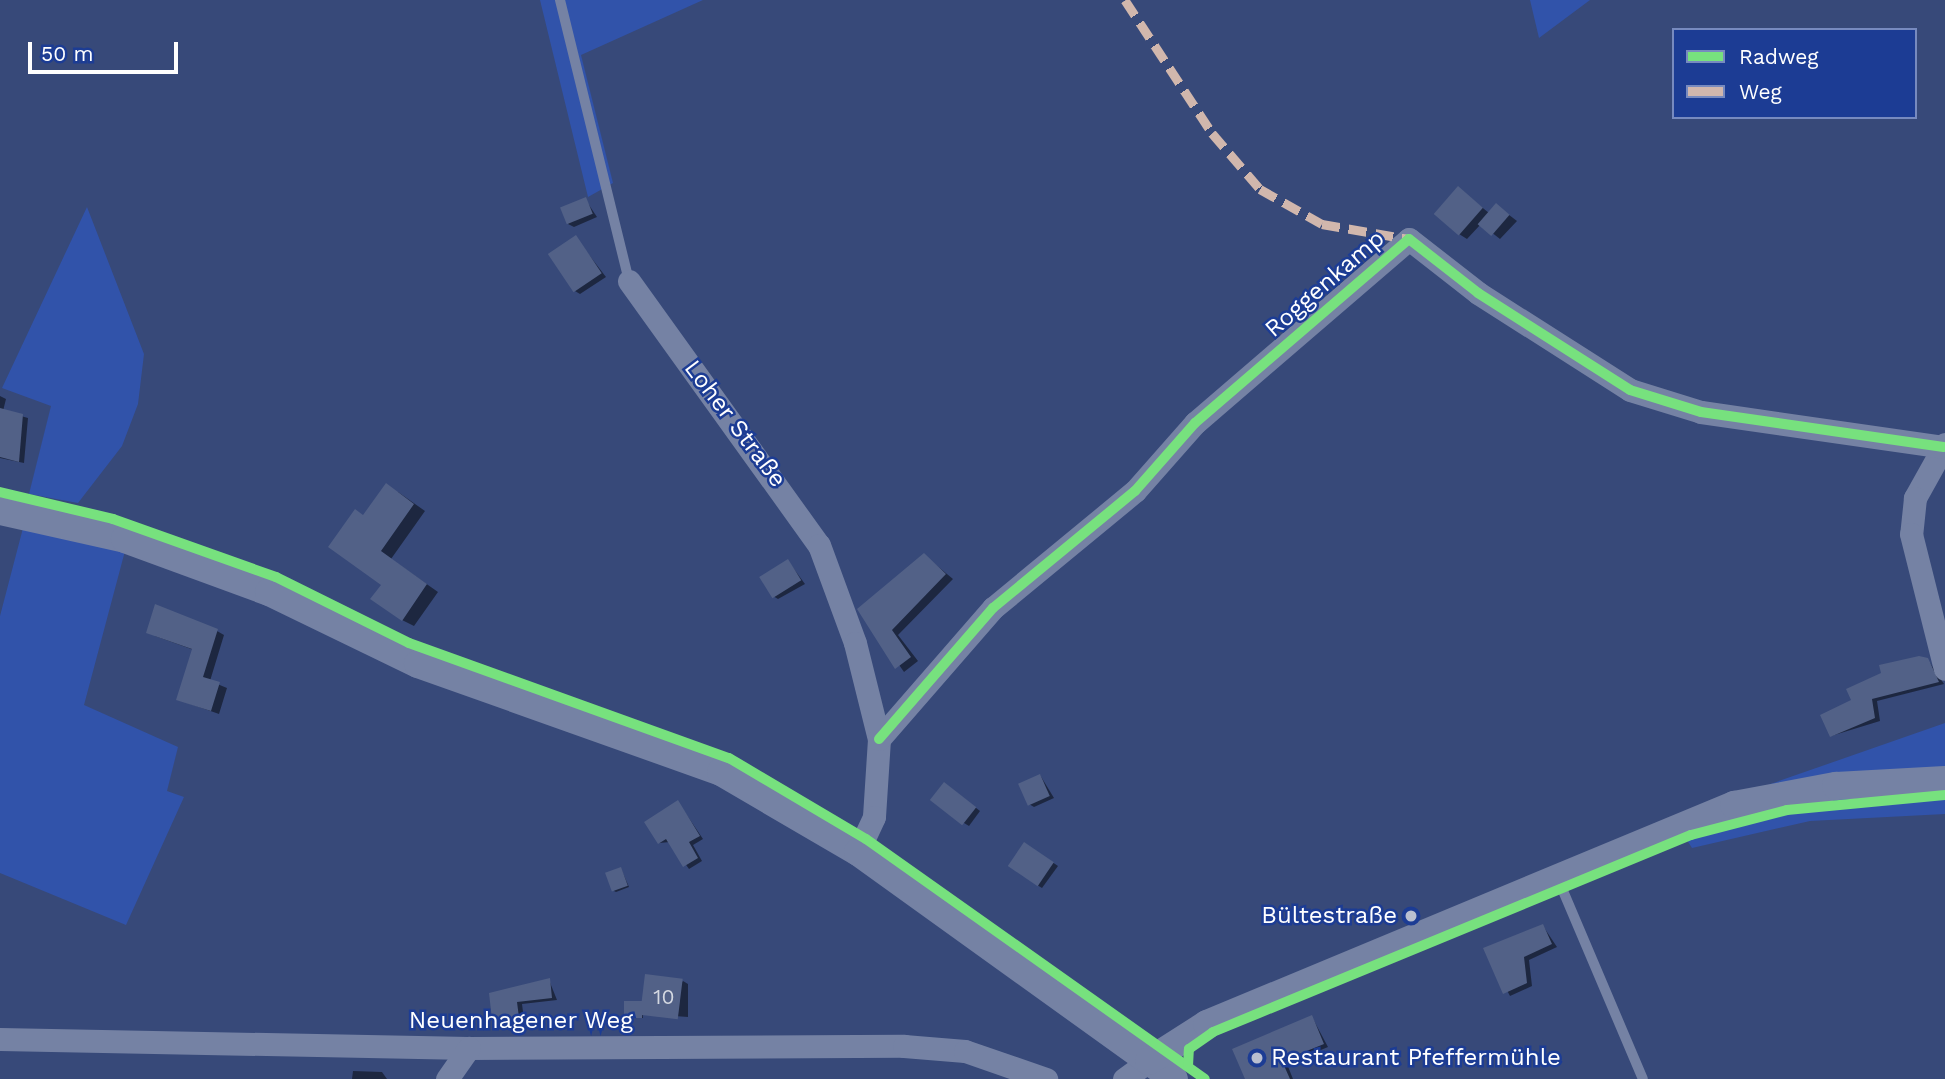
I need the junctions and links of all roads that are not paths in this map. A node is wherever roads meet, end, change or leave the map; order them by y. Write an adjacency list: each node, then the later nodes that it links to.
1 (560, 0): 2 (lane, Loher Straße)
2 (629, 281): 6 (street, Loher Straße)
3 (1944, 445): 5 (street, Roggenkamp); 6 (street, Roggenkamp)
4 (0, 511): 8 (street)
5 (1945, 669)
6 (879, 739): 8 (street, Loher Straße)
7 (1945, 780): 9 (street)
8 (858, 852): 12 (street)
9 (1557, 876): 12 (street); 17 (lane)
10 (0, 1039): 11 (street, Neuenhagener Weg)
11 (469, 1048): 13 (street, Neuenhagener Weg); 14 (street)
12 (1149, 1061): 15 (street); 16 (street)
13 (1039, 1078)
14 (447, 1079)
15 (1124, 1079)
16 (1174, 1079)
17 (1643, 1079)

